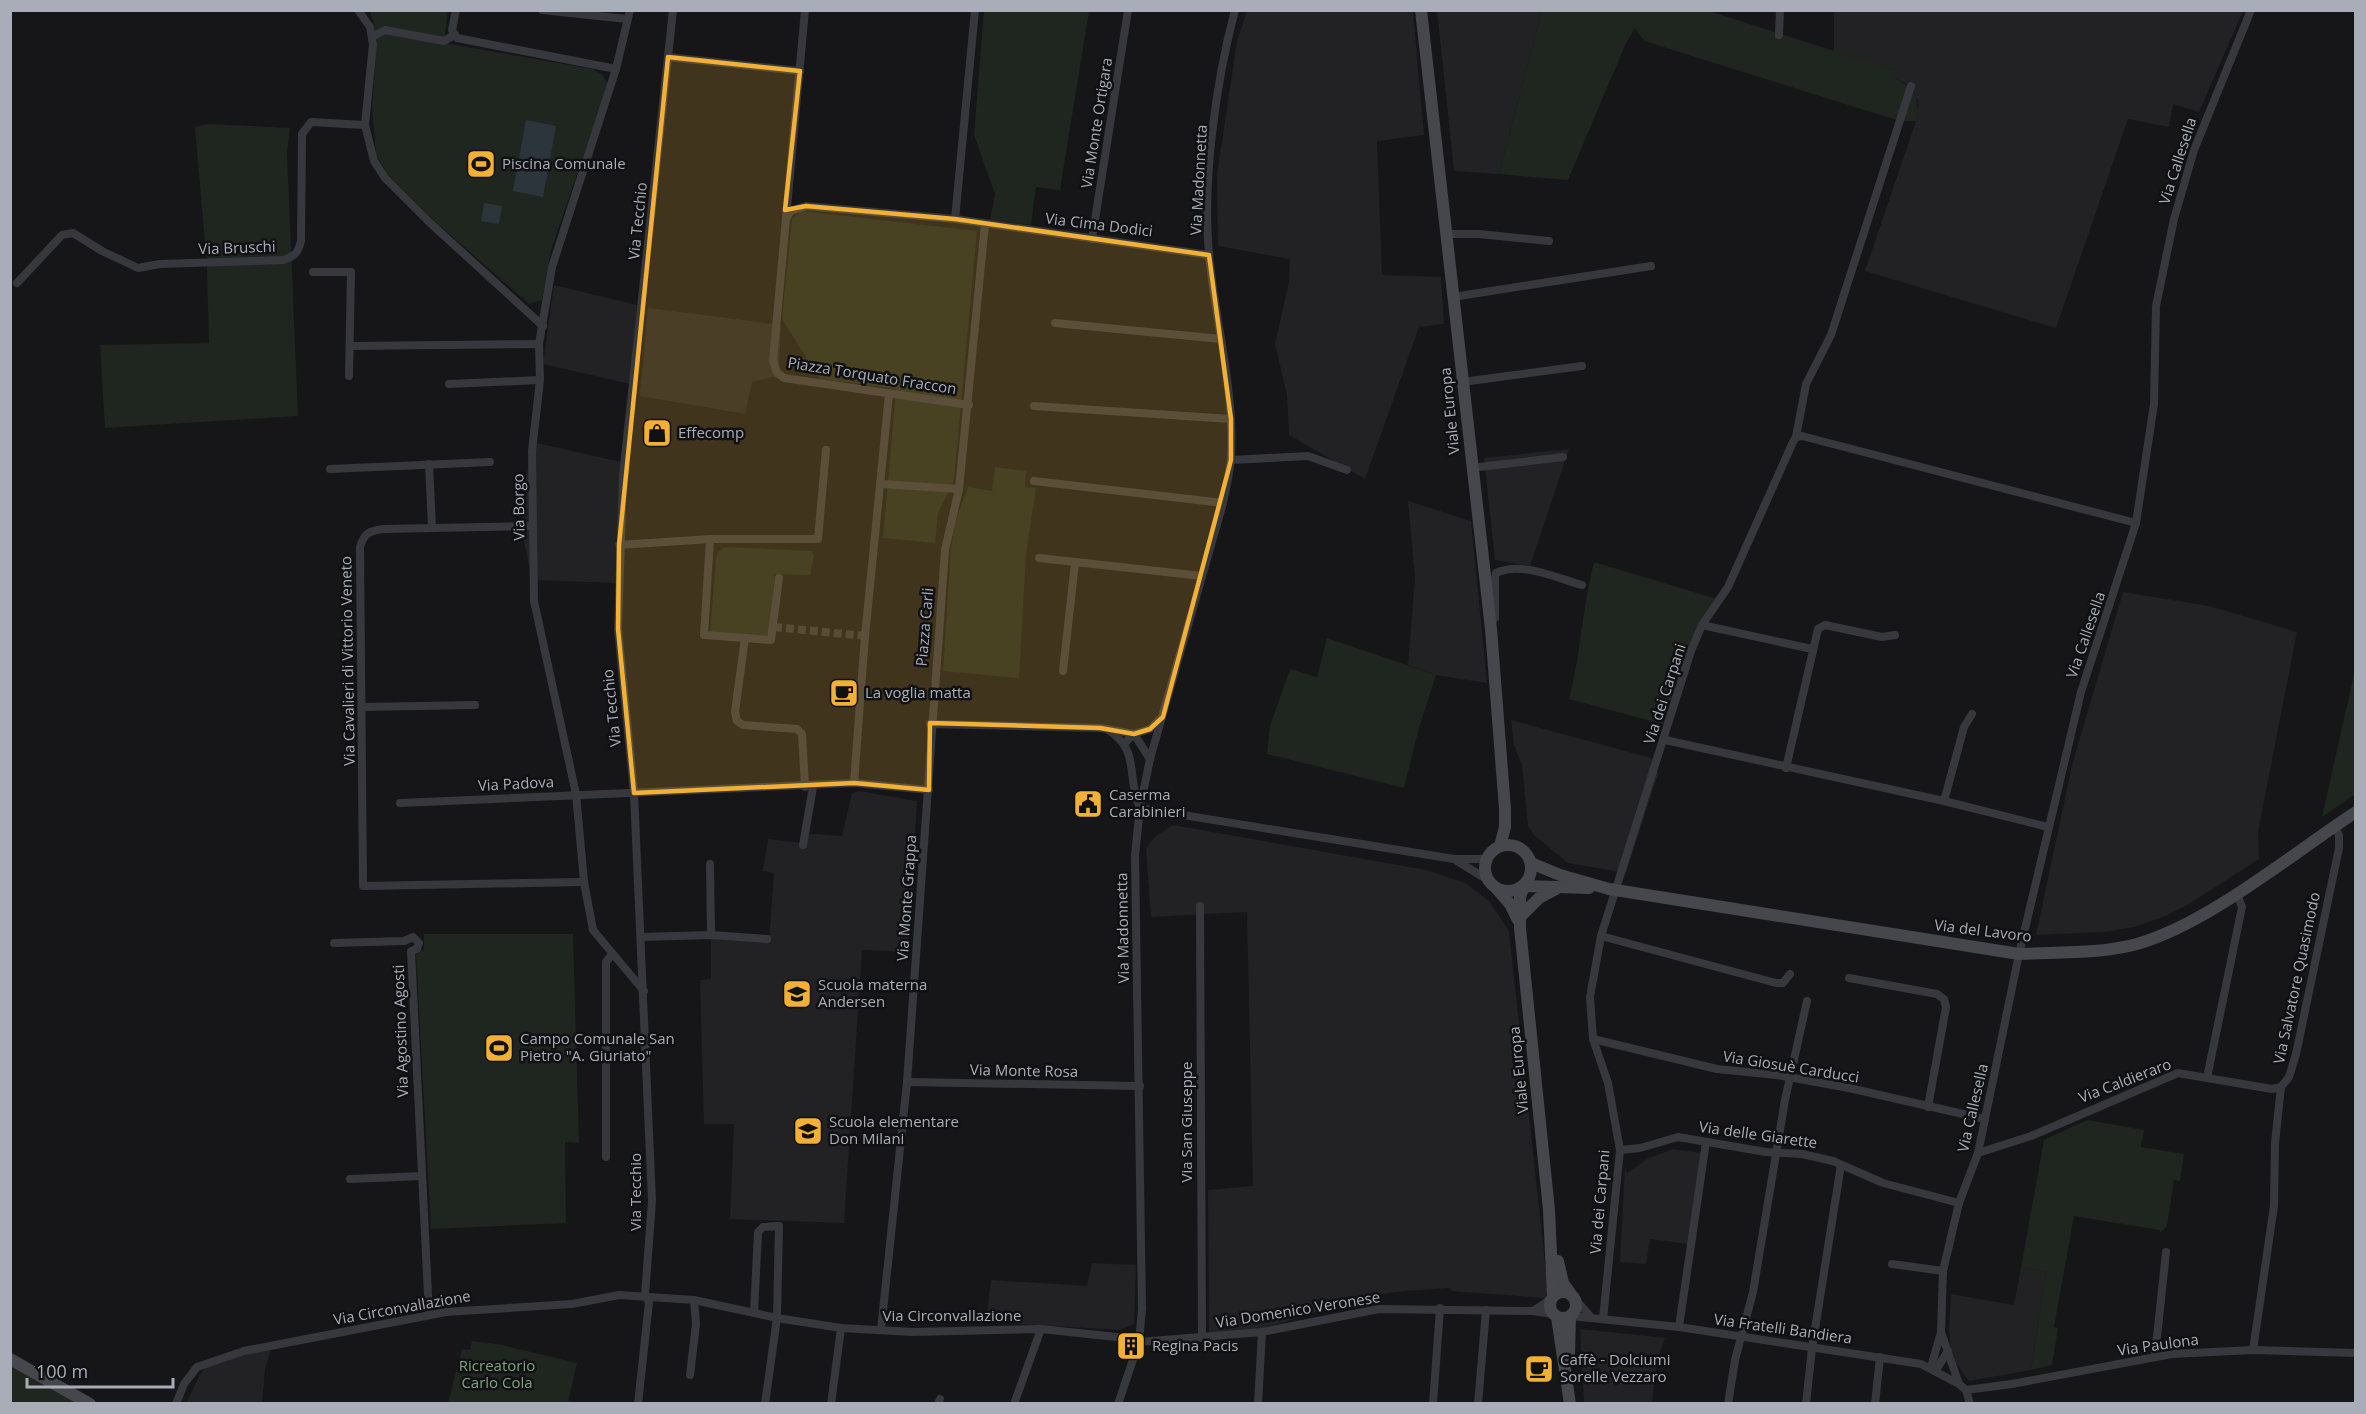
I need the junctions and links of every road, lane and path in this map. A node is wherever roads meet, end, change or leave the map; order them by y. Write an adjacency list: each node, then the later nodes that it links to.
1 (358, 10): 15 (street)
2 (456, 10): 14 (street)
3 (542, 10): 12 (street)
4 (673, 10): 16 (street, Via Tecchio)
5 (805, 10): 18 (street, Piazza Torquato Fraccon)
6 (975, 10): 23 (street)
7 (1128, 10): 27 (street, Via Monte Ortigara)
8 (1235, 10): 29 (street, Via Madonnetta)
9 (1421, 10): 26 (main road, Viale Europa)
10 (1780, 10): 13 (street)
11 (2251, 10): 61 (street, Via Callesella)
12 (628, 15): 17 (street, Via Borgo)
13 (1779, 34)
14 (454, 35): 15 (street); 17 (street)
15 (372, 37): 20 (street)
16 (668, 57): 18 (street); 65 (street, Via Tecchio)
17 (616, 69): 35 (street, Via Borgo)
18 (800, 71): 21 (street, Piazza Torquato Fraccon)
19 (1911, 86): 48 (street, Via dei Carpani)
20 (365, 125): 32 (street, Via Bruschi); 35 (street)
21 (787, 188): 22 (street); 24 (street, Piazza Torquato Fraccon)
22 (806, 207): 23 (street); 24 (street)
23 (955, 219): 25 (street)
24 (784, 222): 44 (street, Piazza Torquato Fraccon)
25 (985, 224): 27 (street, Via Cima Dodici); 45 (street, Piazza Torquato Fraccon)
26 (1447, 234): 28 (street); 33 (main road, Viale Europa)
27 (1092, 239): 29 (street, Via Cima Dodici)
28 (1549, 241)
29 (1209, 255): 36 (street, Via Madonnetta)
30 (1651, 266): 33 (street)
31 (313, 272): 38 (street)
32 (17, 283)
33 (1453, 297): 42 (main road, Viale Europa)
34 (1055, 323): 36 (street)
35 (543, 326): 37 (street, Via Borgo)
36 (1221, 339): 47 (street, Via Madonnetta)
37 (539, 344): 38 (street); 41 (street, Via Borgo)
38 (350, 346): 40 (street)
39 (1582, 366): 42 (street)
40 (350, 376)
41 (540, 380): 43 (street); 62 (street, Via Borgo)
42 (1462, 382): 54 (main road, Viale Europa)
43 (449, 384)
44 (889, 394): 45 (street, Piazza Torquato Fraccon); 58 (street)
45 (969, 405): 59 (street, Piazza Carli)
46 (1034, 406): 47 (street)
47 (1232, 419): 51 (street, Via Madonnetta)
48 (1796, 437): 61 (street); 71 (street, Via dei Carpani)
49 (826, 450): 64 (street)
50 (1563, 457): 54 (street)
51 (1231, 460): 56 (street); 60 (street, Via Madonnetta)
52 (490, 462): 53 (street)
53 (429, 464): 55 (street); 63 (street)
54 (1471, 468): 72 (main road, Viale Europa)
55 (330, 469)
56 (1347, 471)
57 (1034, 481): 60 (street)
58 (881, 484): 59 (street); 88 (street)
59 (959, 489): 81 (street, Piazza Carli)
60 (1223, 503): 68 (street, Via Madonnetta)
61 (2136, 523): 99 (street, Via Callesella)
62 (533, 526): 63 (street, Via Cavalieri di Vittorio Veneto); 92 (street, Via Borgo)
63 (432, 527): 78 (street, Via Cavalieri di Vittorio Veneto)
64 (710, 539): 65 (street); 74 (street)
65 (619, 545): 91 (street, Via Tecchio)
66 (1039, 558): 67 (street)
67 (1075, 563): 68 (street); 76 (street)
68 (1202, 576): 80 (street, Via Madonnetta)
69 (779, 578): 74 (street)
70 (1582, 585): 72 (street)
71 (1702, 625): 75 (street); 84 (street, Via dei Carpani)
72 (1491, 629): 96 (main road, Viale Europa)
73 (1895, 635): 75 (street)
74 (746, 638): 89 (street)
75 (1812, 649): 87 (street)
76 (1063, 670)
77 (475, 705): 78 (street)
78 (363, 707): 107 (street, Via Cavalieri di Vittorio Veneto)
79 (1972, 714): 93 (street)
80 (1163, 717): 83 (street); 86 (street, Via Madonnetta)
81 (930, 723): 82 (street); 90 (street, Piazza Carli)
82 (1107, 729): 83 (street); 85 (street)
83 (1134, 734): 85 (street); 86 (street)
84 (1665, 740): 87 (street); 111 (street, Via dei Carpani)
85 (1125, 743): 95 (street)
86 (1150, 759): 95 (street, Via Madonnetta)
87 (1786, 768): 93 (street)
88 (854, 783): 89 (street, Via Padova); 90 (street)
89 (809, 787): 91 (street, Via Padova); 100 (street)
90 (929, 790): 129 (street, Via Monte Grappa)
91 (634, 792): 92 (street, Via Padova); 117 (street, Via Tecchio)
92 (576, 794): 94 (street, Via Padova); 107 (street, Via Borgo)
93 (1944, 801): 99 (street)
94 (399, 803)
95 (1140, 808): 103 (street); 130 (street, Via Madonnetta)
96 (1505, 809): 101 (main road, Viale Europa); 102 (main road, Viale Europa)
97 (2355, 812): 98 (main road, Via del Lavoro)
98 (2334, 826): 112 (main road, Via del Lavoro); 131 (street, Via Salvatore Quasimodo)
99 (2048, 827): 121 (street, Via Callesella)
100 (803, 845)
101 (1500, 846): 102 (main road); 104 (main road)
102 (1522, 849): 105 (main road)
103 (1454, 859): 104 (street); 108 (street)
104 (1486, 859): 108 (main road)
105 (1531, 863): 109 (main road); 111 (main road, Via del Lavoro)
106 (710, 864): 115 (street)
107 (584, 882): 120 (street, Via Borgo)
108 (1492, 884): 109 (main road); 114 (main road, Viale Europa)
109 (1524, 886): 110 (main road, Via del Lavoro); 114 (main road, Viale Europa)
110 (1560, 887): 111 (main road, Via del Lavoro); 114 (main road)
111 (1613, 890): 116 (street, Via dei Carpani); 121 (main road, Via del Lavoro)
112 (2237, 894): 121 (main road, Via del Lavoro); 128 (street)
113 (1200, 906): 169 (street, Via San Giuseppe)
114 (1520, 922): 143 (main road, Viale Europa)
115 (711, 935): 117 (street); 118 (street)
116 (1601, 936): 122 (street); 126 (street, Via dei Carpani)
117 (641, 937): 124 (street, Via Tecchio)
118 (768, 939)
119 (334, 943): 140 (street, Via Agostino Agosti)
120 (612, 954): 124 (street, Via Borgo); 138 (street)
121 (2019, 954): 133 (street, Via Callesella)
122 (1790, 974)
123 (1849, 978): 132 (street)
124 (644, 991): 147 (street, Via Tecchio)
125 (1807, 1001): 127 (street)
126 (1593, 1039): 127 (street, Via Giosuè Carducci); 135 (street, Via dei Carpani)
127 (1790, 1077): 132 (street, Via Giosuè Carducci); 136 (street)
128 (2207, 1078): 131 (street, Via Caldieraro); 137 (street, Via Caldieraro)
129 (907, 1083): 130 (street, Via Monte Rosa); 164 (street, Via Monte Grappa)
130 (1140, 1086): 170 (street, Via Madonnetta)
131 (2281, 1087): 172 (street, Via Salvatore Quasimodo)
132 (1928, 1107): 133 (street, Via Giosuè Carducci)
133 (1985, 1119): 137 (street, Via Callesella)
134 (1706, 1142): 135 (street, Via delle Giarette); 136 (street, Via delle Giarette); 161 (street)
135 (1620, 1150): 160 (street, Via dei Carpani)
136 (1776, 1152): 139 (street, Via delle Giarette); 167 (street)
137 (1978, 1153): 142 (street, Via Callesella)
138 (606, 1157)
139 (1841, 1165): 142 (street, Via delle Giarette); 171 (street)
140 (422, 1176): 141 (street); 155 (street, Via Agostino Agosti)
141 (350, 1179)
142 (1959, 1203): 146 (street, Via Callesella)
143 (1549, 1210): 148 (main road); 149 (main road)
144 (2166, 1252): 175 (street)
145 (1892, 1264): 146 (street)
146 (1943, 1271): 166 (street, Via Callesella)
147 (645, 1295): 150 (street, Via Circonvallazione); 155 (street, Via Circonvallazione); 183 (street, Via Tecchio)
148 (1573, 1297): 149 (main road); 157 (main road); 158 (street)
149 (1552, 1298): 153 (street); 156 (main road)
150 (694, 1300): 154 (street, Via Circonvallazione); 179 (street)
151 (1440, 1308): 152 (street, Via Domenico Veronese); 165 (street, Via Domenico Veronese); 189 (street)
152 (1486, 1310): 153 (street, Via Domenico Veronese); 190 (street)
153 (1533, 1311): 156 (street, Via Domenico Veronese)
154 (754, 1313): 159 (street, Via Circonvallazione); 159 (street)
155 (429, 1315): 182 (street, Via Circonvallazione)
156 (1555, 1315): 157 (main road); 191 (main road)
157 (1571, 1316): 158 (street, Via Fratelli Bandiera); 191 (main road)
158 (1590, 1316): 160 (street, Via Fratelli Bandiera)
159 (777, 1318): 162 (street, Via Circonvallazione); 184 (street)
160 (1602, 1319): 161 (street, Via Fratelli Bandiera)
161 (1679, 1327): 167 (street, Via Fratelli Bandiera)
162 (841, 1328): 164 (street, Via Circonvallazione); 185 (street)
163 (1041, 1329): 164 (street, Via Circonvallazione); 168 (street, Via Circonvallazione); 186 (street)
164 (882, 1330)
165 (1262, 1332): 169 (street, Via Domenico Veronese); 188 (street)
166 (1941, 1332): 173 (street, Via Callesella); 178 (street, Via Callesella)
167 (1742, 1337): 171 (street, Via Fratelli Bandiera); 192 (street)
168 (1126, 1338): 170 (street, Via Domenico Veronese)
169 (1202, 1338): 170 (street, Via Domenico Veronese)
170 (1139, 1342): 187 (street, Via Madonnetta)
171 (1812, 1348): 176 (street, Via Fratelli Bandiera); 193 (street)
172 (2253, 1350): 174 (street, Via Paulona); 175 (street, Via Paulona)
173 (1948, 1351): 178 (street); 180 (street, Via Callesella)
174 (2355, 1353)
175 (2155, 1356): 180 (street, Via Paulona)
176 (1880, 1357): 178 (street, Via Fratelli Bandiera); 194 (street)
177 (10, 1359): 181 (main road)
178 (1934, 1368): 180 (street, Via Fratelli Bandiera)
179 (690, 1375)
180 (1963, 1387): 195 (street, Via Callesella)
181 (90, 1404)
182 (176, 1404)
183 (638, 1404)
184 (765, 1404)
185 (831, 1404)
186 (1014, 1404)
187 (1118, 1404)
188 (1258, 1404)
189 (1433, 1404)
190 (1478, 1404)
191 (1571, 1404)
192 (1728, 1404)
193 (1806, 1404)
194 (1875, 1404)
195 (1970, 1404)

